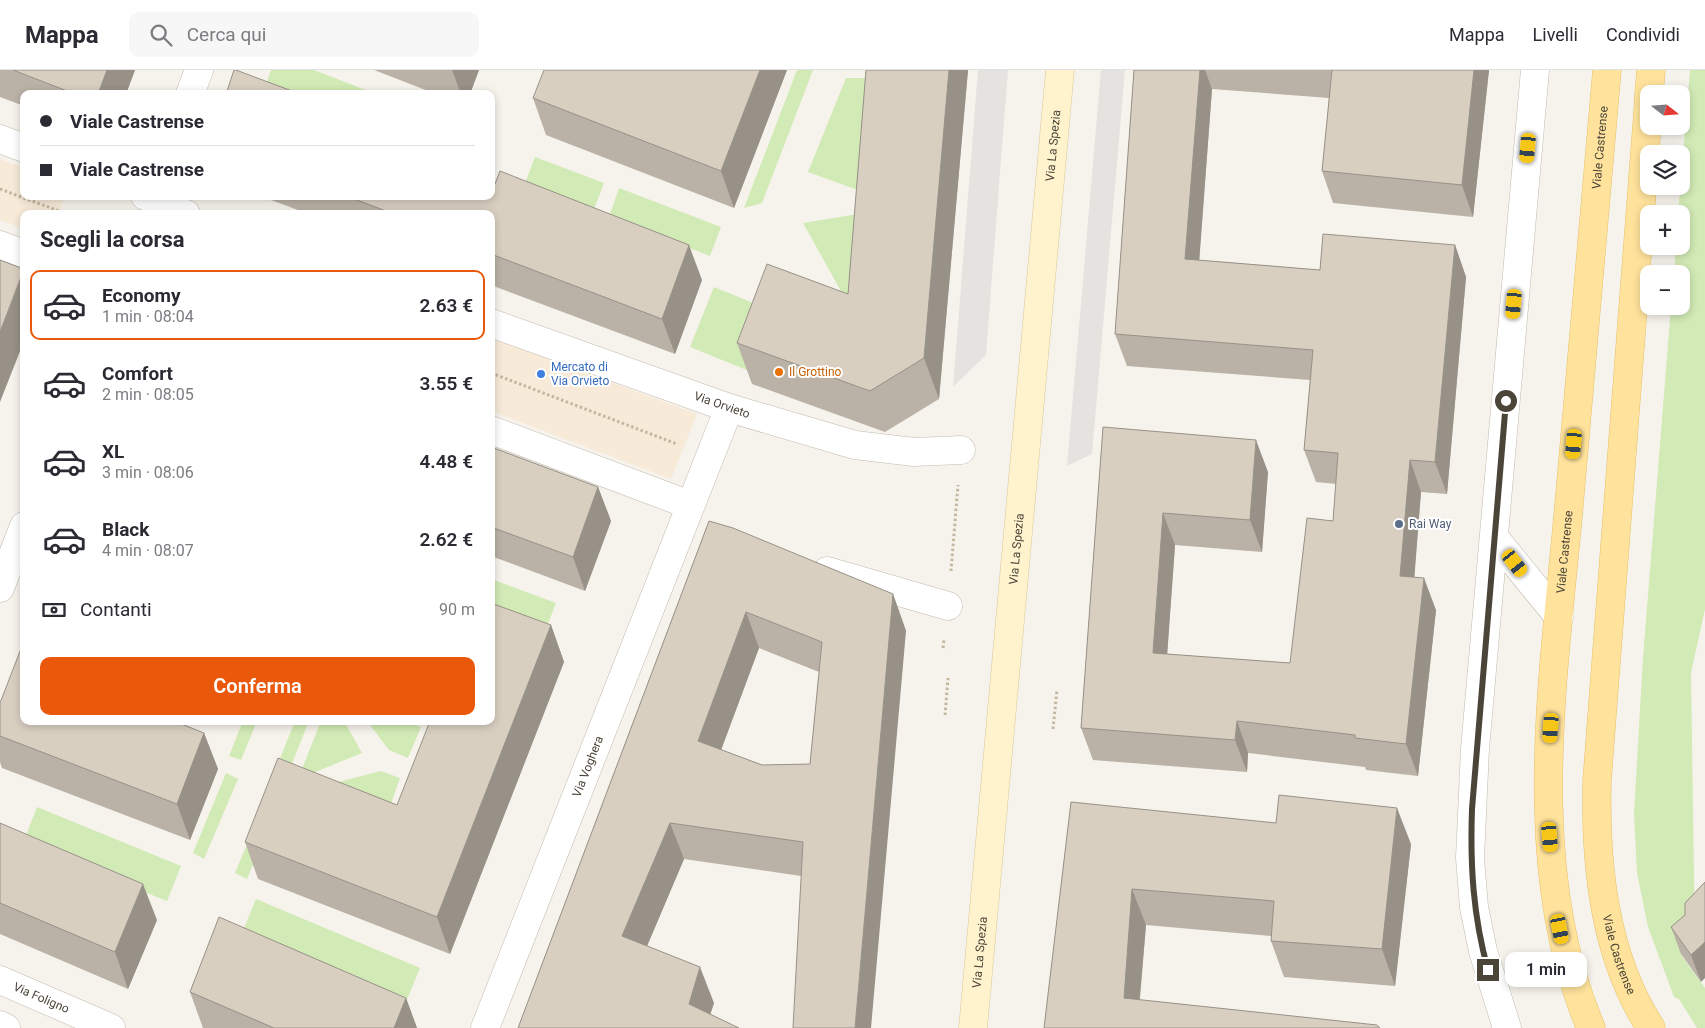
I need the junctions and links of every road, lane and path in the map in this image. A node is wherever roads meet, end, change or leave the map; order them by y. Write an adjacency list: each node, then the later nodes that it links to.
1 (199, 70): 7 (street)
2 (1060, 70): 42 (main road, Via La Spezia)
3 (1535, 70): 27 (street)
4 (1607, 70): 31 (main road, Viale Castrense)
5 (1651, 70): 6 (main road)
6 (1650, 85)
7 (192, 90)
8 (1646, 135): 45 (main road, Viale Castrense)
9 (0, 139): 10 (street)
10 (20, 146)
11 (0, 189): 12 (path)
12 (20, 196)
13 (30, 200): 15 (path)
14 (147, 201): 16 (street)
15 (56, 210)
16 (174, 210)
17 (0, 245): 18 (street)
18 (20, 252)
19 (495, 324): 21 (street, Via Orvieto)
20 (495, 375): 23 (path)
21 (729, 408): 24 (street, Via Orvieto); 25 (street, Via Voghera)
22 (495, 432): 25 (street)
23 (684, 446)
24 (961, 450): 30 (path)
25 (690, 505): 41 (street, Via Voghera)
26 (20, 536): 29 (street)
27 (1494, 537): 31 (street); 43 (street)
28 (807, 566): 30 (street)
29 (0, 588)
30 (948, 606): 32 (path)
31 (1559, 617): 44 (main road, Viale Castrense)
32 (944, 648)
33 (948, 678): 35 (path)
34 (1058, 690): 36 (path)
35 (945, 715)
36 (1053, 729)
37 (0, 980): 40 (street, Via Foligno)
38 (0, 1025): 39 (street)
39 (6, 1028)
40 (111, 1028)
41 (485, 1028)
42 (973, 1028)
43 (1507, 1028)
44 (1591, 1028)
45 (1651, 1028)

